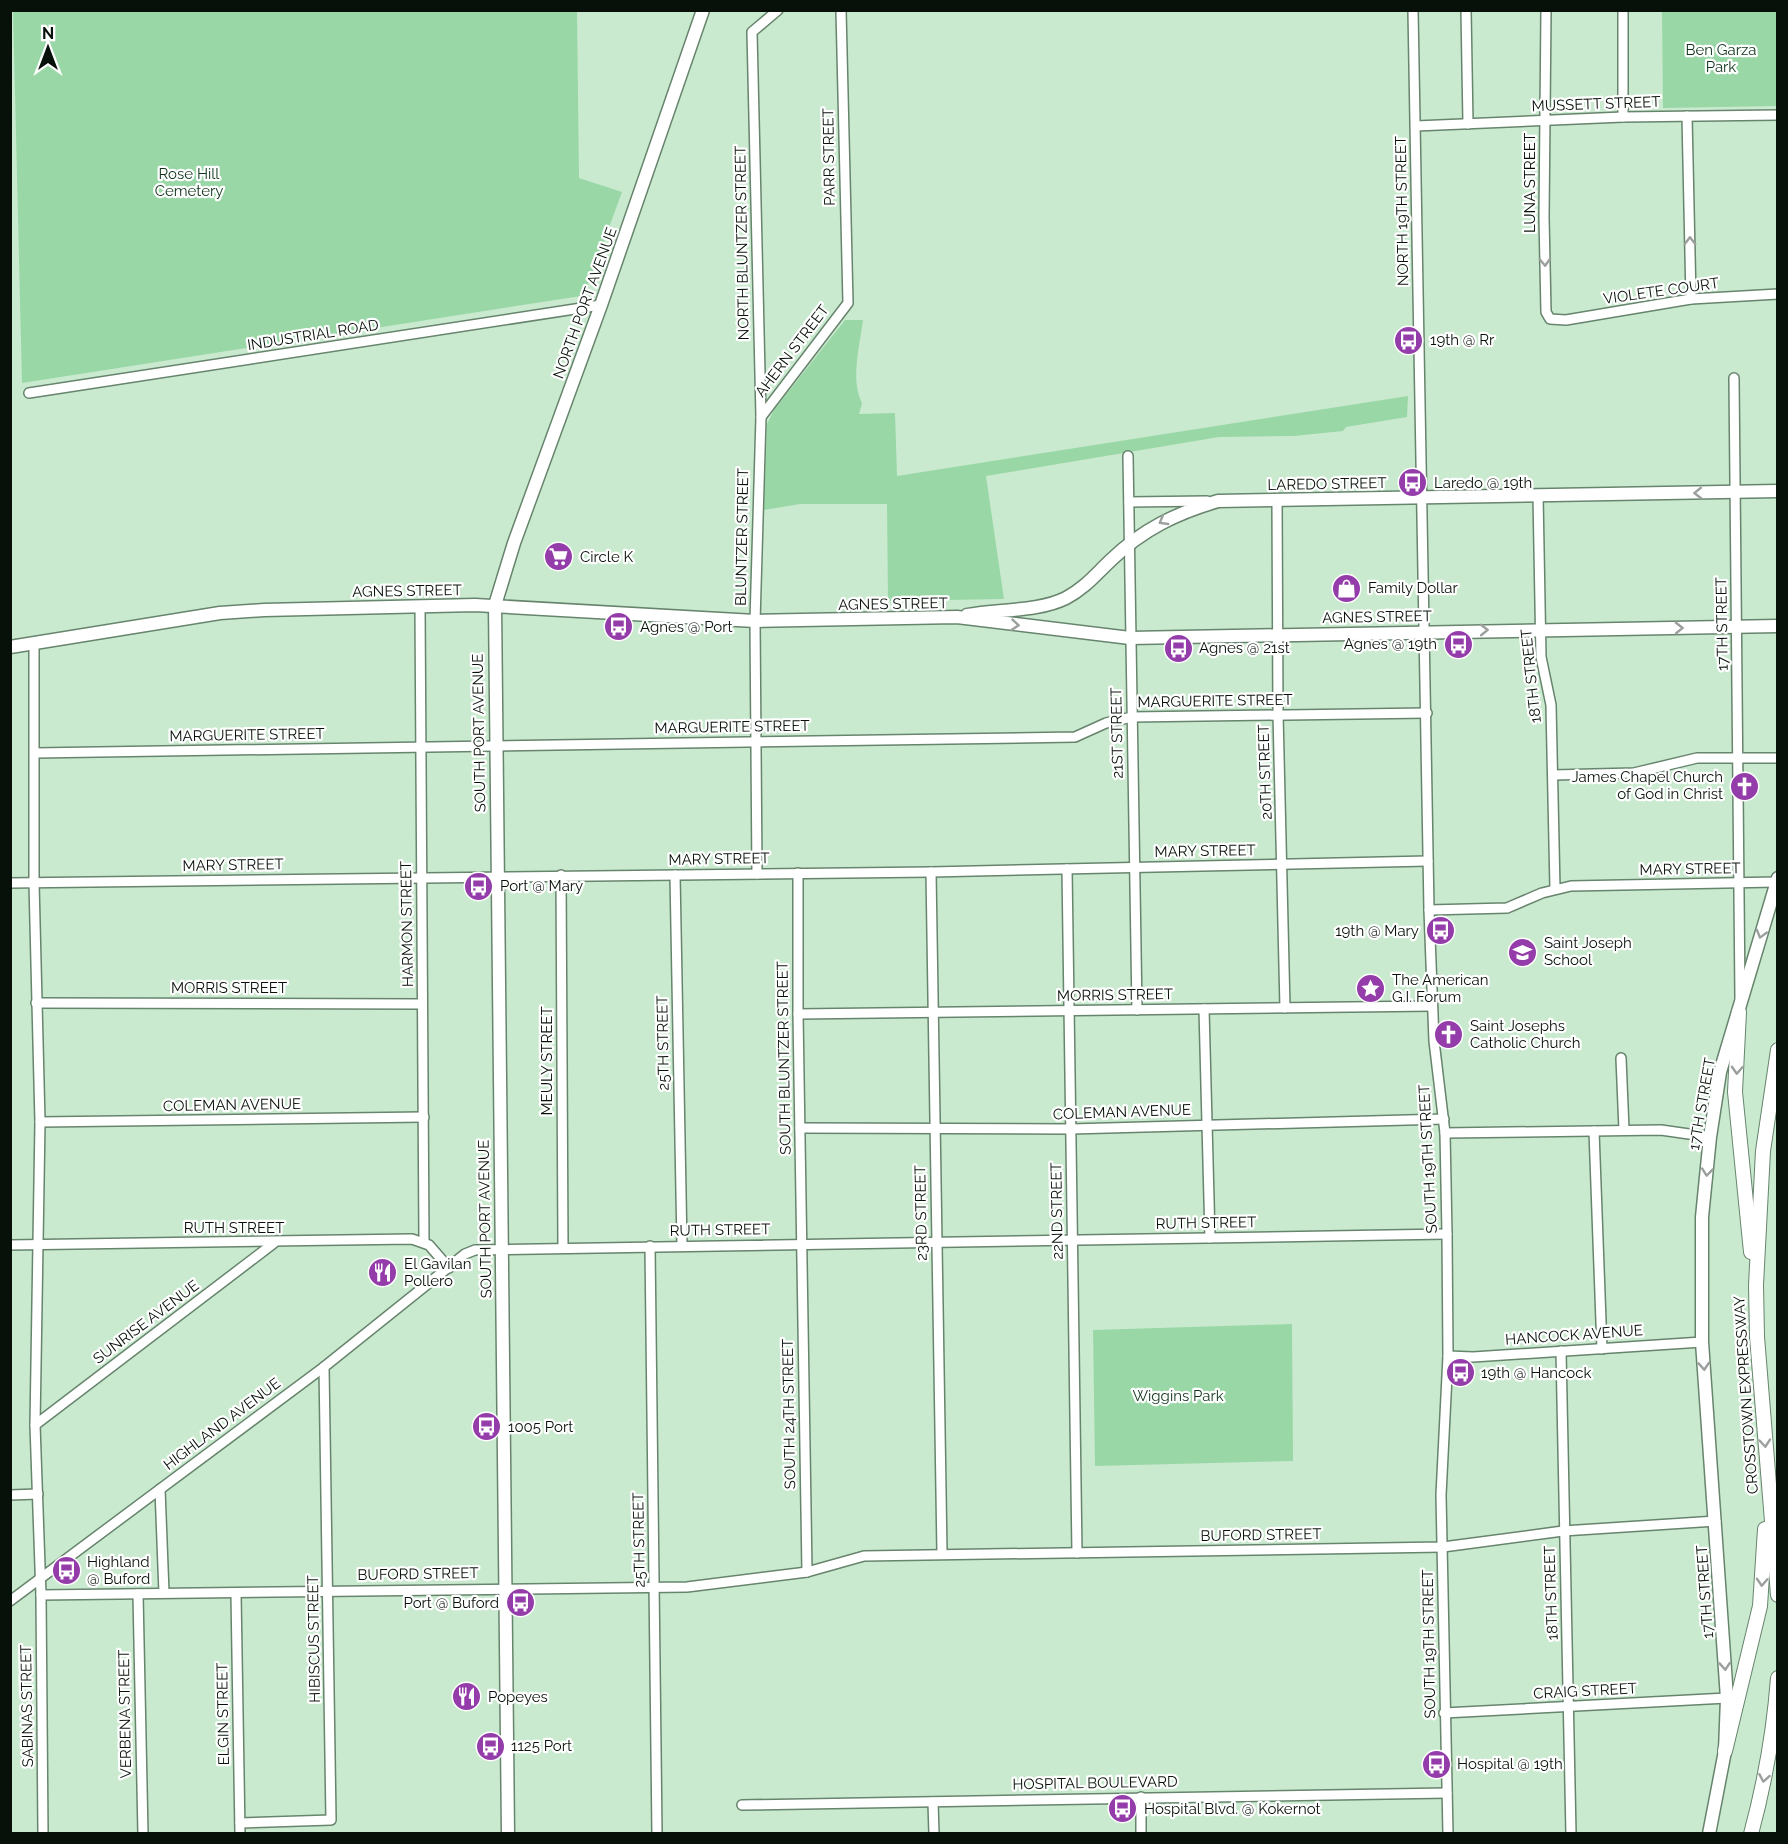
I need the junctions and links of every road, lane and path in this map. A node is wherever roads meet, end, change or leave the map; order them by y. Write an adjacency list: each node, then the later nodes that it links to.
1 (703, 10): 17 (main road, NORTH PORT AVENUE)
2 (778, 10): 22 (street, NORTH BLUNTZER STREET)
3 (840, 10): 16 (street, PARR STREET)
4 (1413, 10): 13 (street, NORTH 19TH STREET)
5 (1466, 10): 12 (street)
6 (1546, 10): 11 (street, LUNA STREET)
7 (1623, 10): 10 (street)
8 (1687, 116): 9 (street, MUSSETT STREET); 10 (street, MUSSETT STREET); 15 (street, one-way to 8)
9 (1778, 116)
10 (1623, 117): 11 (street, MUSSETT STREET)
11 (1545, 120): 12 (street, MUSSETT STREET); 18 (street, LUNA STREET, one-way to 18)
12 (1468, 124): 13 (street, MUSSETT STREET)
13 (1416, 126): 21 (street, NORTH 19TH STREET)
14 (1778, 294): 15 (street, VIOLETE COURT)
15 (1691, 299): 18 (street, VIOLETE COURT)
16 (848, 303): 22 (street, AHERN STREET)
17 (601, 305): 20 (street, INDUSTRIAL ROAD); 33 (main road, NORTH PORT AVENUE)
18 (1550, 320)
19 (1734, 378): 26 (street, 17TH STREET)
20 (29, 393)
21 (1421, 411): 28 (street, SOUTH 19TH STREET)
22 (761, 417): 23 (street, NORTH BLUNTZER STREET)
23 (759, 454): 36 (street, BLUNTZER STREET)
24 (1128, 456): 31 (street, 21ST STREET)
25 (1778, 491): 26 (main road, LAREDO STREET)
26 (1735, 492): 27 (main road, LAREDO STREET, one-way to 27); 38 (street, 17TH STREET)
27 (1538, 495): 28 (main road, LAREDO STREET); 39 (street, 18TH STREET)
28 (1422, 497): 29 (main road, LAREDO STREET); 40 (street, SOUTH 19TH STREET)
29 (1277, 499): 30 (main road, LAREDO STREET); 41 (street, 20TH STREET)
30 (1218, 501): 31 (street, LAREDO STREET); 32 (main road, one-way to 32)
31 (1129, 502): 32 (street, 21ST STREET)
32 (1128, 546): 35 (main road); 42 (street, 21ST STREET)
33 (495, 605): 34 (main road, AGNES STREET); 36 (main road, AGNES STREET); 49 (main road, SOUTH PORT AVENUE)
34 (420, 606): 43 (main road, AGNES STREET); 50 (street, HARMON STREET)
35 (957, 617): 36 (main road, AGNES STREET); 42 (main road, AGNES STREET, one-way to 42)
36 (755, 621): 48 (street)
37 (1778, 626): 38 (main road, AGNES STREET)
38 (1736, 627): 39 (main road, AGNES STREET, one-way to 38); 52 (street, 17TH STREET)
39 (1540, 630): 40 (main road, AGNES STREET, one-way to 39); 54 (street, 18TH STREET)
40 (1425, 631): 41 (main road, AGNES STREET); 45 (street, SOUTH 19TH STREET)
41 (1279, 634): 42 (main road, AGNES STREET); 46 (street, 20TH STREET)
42 (1130, 638): 47 (street, 21ST STREET)
43 (34, 643): 44 (main road, AGNES STREET); 51 (street, SABINAS STREET)
44 (10, 647)
45 (1426, 713): 46 (street, MARGUERITE STREET); 55 (street, SOUTH 19TH STREET)
46 (1278, 714): 47 (street, MARGUERITE STREET); 56 (street, 20TH STREET)
47 (1132, 717): 48 (street, MARGUERITE STREET); 57 (street, 21ST STREET)
48 (756, 742): 49 (street, MARGUERITE STREET); 61 (street)
49 (495, 746): 50 (street, MARGUERITE STREET); 64 (main road, SOUTH PORT AVENUE)
50 (421, 748): 51 (street, MARGUERITE STREET); 65 (street, HARMON STREET)
51 (35, 753): 69 (street, SABINAS STREET)
52 (1738, 758): 53 (street); 54 (street); 67 (street, 17TH STREET)
53 (1778, 758)
54 (1553, 775): 70 (street, 18TH STREET)
55 (1428, 861): 56 (street, MARY STREET); 71 (street, SOUTH 19TH STREET)
56 (1283, 864): 57 (street, MARY STREET); 75 (street, 20TH STREET)
57 (1134, 868): 58 (street, MARY STREET); 77 (street, 21ST STREET)
58 (1067, 869): 59 (street, MARY STREET); 78 (street, 22ND STREET)
59 (931, 872): 60 (street, MARY STREET); 79 (street, 23RD STREET)
60 (798, 873): 61 (street, MARY STREET); 81 (street, SOUTH BLUNTZER STREET)
61 (757, 874): 63 (street, MARY STREET)
62 (561, 875): 63 (street, MARY STREET); 64 (street, MARY STREET); 106 (street, MEULY STREET)
63 (675, 875): 105 (street, 25TH STREET)
64 (496, 877): 65 (street, MARY STREET); 107 (main road, SOUTH PORT AVENUE)
65 (421, 878): 69 (street, MARY STREET); 73 (street, HARMON STREET)
66 (1777, 880): 67 (street, MARY STREET); 80 (main road, one-way to 80)
67 (1740, 882): 70 (street, MARY STREET); 80 (street, 17TH STREET)
68 (10, 883): 69 (street, MARY STREET)
69 (34, 883): 72 (street, SABINAS STREET)
70 (1555, 890): 71 (street, MARY STREET)
71 (1429, 910): 74 (street, SOUTH 19TH STREET)
72 (36, 1003): 73 (street, MORRIS STREET); 86 (street, SABINAS STREET)
73 (422, 1004): 84 (street, HARMON STREET)
74 (1432, 1006): 75 (street, MORRIS STREET); 85 (street, SOUTH 19TH STREET)
75 (1285, 1008): 76 (street, MORRIS STREET)
76 (1204, 1009): 77 (street, MORRIS STREET); 87 (street)
77 (1137, 1010): 78 (street, MORRIS STREET)
78 (1069, 1011): 79 (street, MORRIS STREET); 90 (street, 22ND STREET)
79 (934, 1012): 81 (street, MORRIS STREET); 89 (street, 23RD STREET)
80 (1739, 1012): 94 (main road, 17TH STREET); 109 (highway, one-way to 109)
81 (798, 1014): 88 (street, SOUTH BLUNTZER STREET)
82 (1778, 1050): 109 (highway, CROSSTOWN EXPRESSWAY)
83 (1621, 1059): 91 (street)
84 (424, 1117): 86 (street, COLEMAN AVENUE); 98 (street, HARMON STREET)
85 (1444, 1119): 87 (street, COLEMAN AVENUE); 93 (street, SOUTH 19TH STREET)
86 (40, 1122): 101 (street, SABINAS STREET)
87 (1208, 1124): 90 (street, COLEMAN AVENUE); 96 (street)
88 (800, 1128): 89 (street, COLEMAN AVENUE); 102 (street, SOUTH BLUNTZER STREET)
89 (935, 1129): 90 (street, COLEMAN AVENUE); 99 (street, 23RD STREET)
90 (1071, 1129): 97 (street, 22ND STREET)
91 (1624, 1130): 92 (street); 94 (street)
92 (1594, 1131): 93 (street); 111 (street)
93 (1445, 1133): 95 (street, SOUTH 19TH STREET)
94 (1710, 1137): 110 (main road, 17TH STREET, one-way to 110)
95 (1447, 1234): 96 (street, RUTH STREET); 113 (street, SOUTH 19TH STREET)
96 (1210, 1238): 97 (street, RUTH STREET)
97 (1073, 1240): 99 (street, RUTH STREET); 124 (street, 22ND STREET)
98 (424, 1242): 100 (street, RUTH STREET); 108 (street)
99 (937, 1242): 102 (street, RUTH STREET); 123 (street, 23RD STREET)
100 (274, 1243): 101 (street, RUTH STREET); 115 (street, SUNRISE AVENUE)
101 (36, 1244): 103 (street, RUTH STREET); 115 (street, SABINAS STREET)
102 (801, 1244): 105 (street, RUTH STREET); 125 (street, SOUTH 24TH STREET)
103 (10, 1245)
104 (650, 1246): 105 (street, RUTH STREET); 106 (street, RUTH STREET); 127 (street, 25TH STREET)
105 (682, 1246)
106 (563, 1247): 107 (street, RUTH STREET)
107 (500, 1248): 108 (street, RUTH STREET); 128 (main road, SOUTH PORT AVENUE)
108 (449, 1268): 114 (street, HIGHLAND AVENUE)
109 (1755, 1285): 116 (highway, CROSSTOWN EXPRESSWAY, one-way to 116)
110 (1702, 1342): 111 (street, HANCOCK AVENUE); 120 (main road, 17TH STREET, one-way to 120)
111 (1602, 1349): 112 (street, HANCOCK AVENUE)
112 (1561, 1351): 113 (street, HANCOCK AVENUE); 121 (street, 18TH STREET)
113 (1448, 1356): 122 (street, SOUTH 19TH STREET)
114 (324, 1366): 117 (street, HIGHLAND AVENUE); 129 (street, HIBISCUS STREET)
115 (35, 1425): 119 (street, SABINAS STREET)
116 (1768, 1482): 134 (highway, CROSSTOWN EXPRESSWAY); 140 (highway, one-way to 140)
117 (160, 1489): 126 (street, HIGHLAND AVENUE); 130 (street)
118 (10, 1494): 119 (street)
119 (38, 1494): 126 (street, SABINAS STREET)
120 (1716, 1521): 121 (street, BUFORD STREET); 137 (main road, 17TH STREET, one-way to 137)
121 (1563, 1531): 122 (street, BUFORD STREET); 138 (street, 18TH STREET)
122 (1443, 1547): 124 (street, BUFORD STREET); 139 (street, SOUTH 19TH STREET)
123 (942, 1553): 124 (street, BUFORD STREET); 125 (street, BUFORD STREET)
124 (1077, 1553)
125 (807, 1572): 127 (street, BUFORD STREET)
126 (39, 1579): 133 (street, SABINAS STREET); 135 (street, HIGHLAND AVENUE)
127 (655, 1587): 128 (street, BUFORD STREET); 150 (street, 25TH STREET)
128 (506, 1588): 129 (street, BUFORD STREET); 149 (main road, SOUTH PORT AVENUE)
129 (329, 1590): 132 (street, BUFORD STREET); 145 (street, HIBISCUS STREET)
130 (164, 1593): 131 (street, BUFORD STREET); 132 (street, BUFORD STREET)
131 (138, 1594): 133 (street, BUFORD STREET); 147 (street, VERBENA STREET)
132 (236, 1594): 145 (street, ELGIN STREET)
133 (41, 1595): 146 (street, SABINAS STREET)
134 (1778, 1595)
135 (10, 1601)
136 (1778, 1678): 156 (highway, one-way to 156)
137 (1727, 1698): 138 (street, CRAIG STREET); 140 (main road, 17TH STREET)
138 (1570, 1707): 139 (street, CRAIG STREET); 154 (street, 18TH STREET)
139 (1444, 1713): 141 (street, SOUTH 19TH STREET)
140 (1725, 1751): 155 (main road, 17TH STREET)
141 (1447, 1793): 142 (street, HOSPITAL BOULEVARD); 153 (street, SOUTH 19TH STREET)
142 (1141, 1797): 143 (street, HOSPITAL BOULEVARD); 152 (street)
143 (933, 1802): 144 (street, HOSPITAL BOULEVARD); 151 (street)
144 (742, 1805)
145 (240, 1823): 148 (street, ELGIN STREET)
146 (43, 1833)
147 (143, 1833)
148 (240, 1833)
149 (508, 1833)
150 (657, 1833)
151 (934, 1833)
152 (1141, 1833)
153 (1448, 1833)
154 (1570, 1833)
155 (1709, 1833)
156 (1751, 1833)

